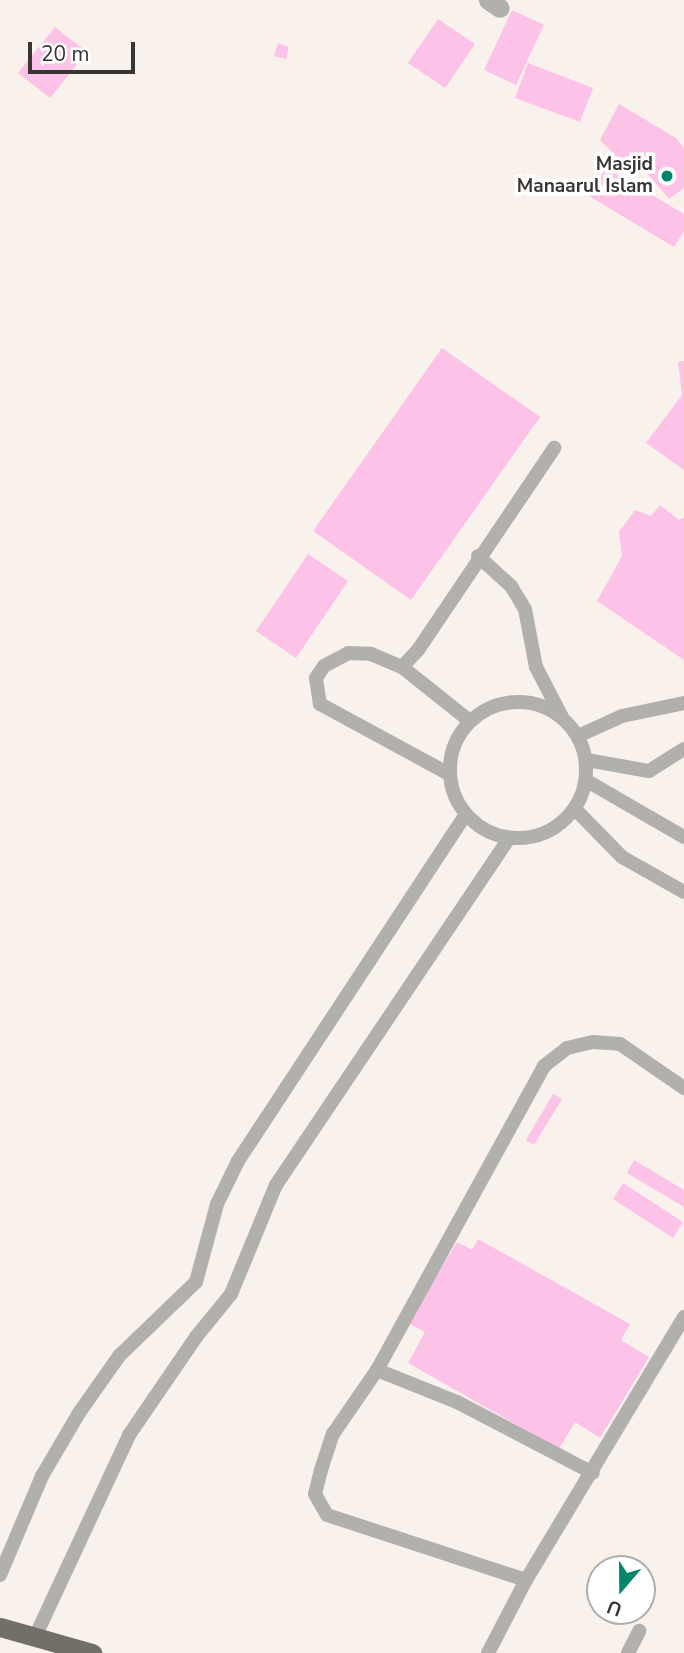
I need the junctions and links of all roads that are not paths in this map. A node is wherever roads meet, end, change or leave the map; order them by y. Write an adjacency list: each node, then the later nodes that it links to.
1 (554, 448): 2 (lane)
2 (478, 556): 3 (lane); 5 (lane)
3 (402, 667): 6 (lane); 10 (lane)
4 (684, 703): 7 (lane)
5 (562, 717): 6 (lane); 7 (lane)
6 (470, 721): 10 (lane)
7 (579, 736): 9 (lane)
8 (684, 749): 9 (lane)
9 (587, 760): 11 (lane)
10 (449, 774): 13 (lane)
11 (587, 781): 12 (lane); 14 (lane)
12 (575, 809): 15 (lane); 16 (lane)
13 (465, 815): 15 (lane); 21 (lane)
14 (684, 837)
15 (509, 838): 25 (lane)
16 (684, 892)
17 (684, 1088): 19 (lane)
18 (684, 1317): 20 (lane)
19 (377, 1370): 20 (lane); 22 (lane)
20 (593, 1473): 22 (lane)
21 (0, 1575)
22 (526, 1580): 27 (lane)
23 (0, 1627): 25 (highway)
24 (639, 1631): 28 (lane)
25 (36, 1637): 26 (highway)
26 (92, 1653)
27 (488, 1653)
28 (628, 1653)

